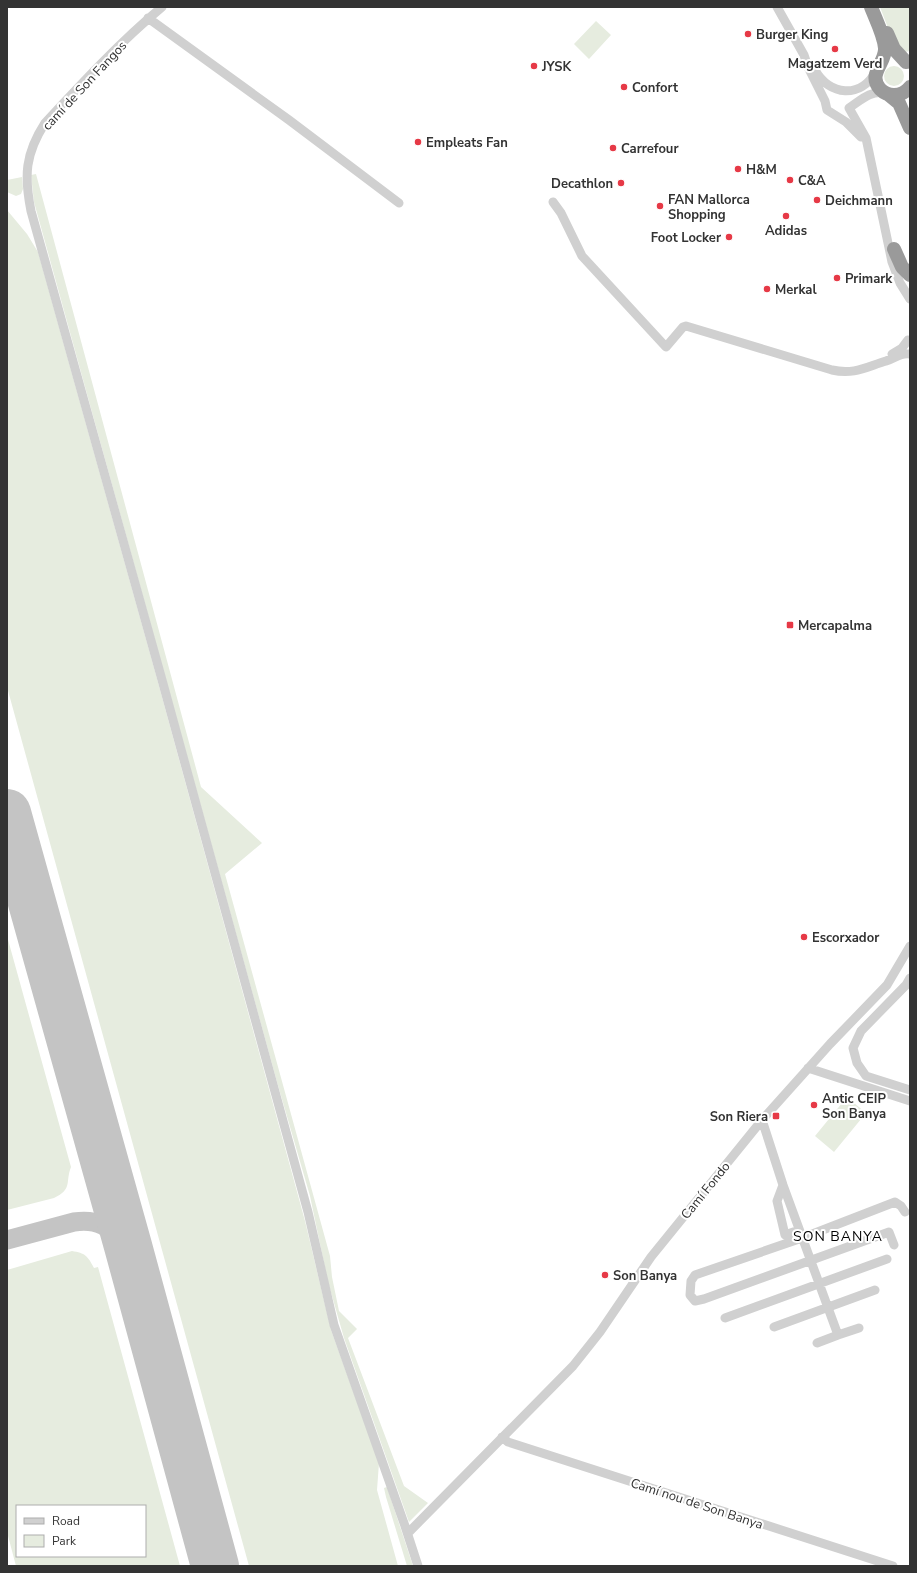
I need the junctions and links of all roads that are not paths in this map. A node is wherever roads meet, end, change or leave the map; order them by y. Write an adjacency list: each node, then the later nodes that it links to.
1 (162, 7): 5 (street, camí de Son Fangos)
2 (778, 7): 6 (street)
3 (871, 7): 8 (highway)
4 (876, 7): 7 (highway)
5 (148, 18): 19 (street); 50 (street, camí de Son Fangos)
6 (804, 55): 10 (street); 12 (street)
7 (904, 58): 8 (highway)
8 (879, 66): 10 (street); 11 (highway)
9 (910, 87): 11 (highway); 13 (highway)
10 (840, 91): 12 (street); 14 (street)
11 (887, 94): 14 (street); 16 (highway)
12 (825, 101): 15 (street)
13 (910, 107)
14 (849, 108): 15 (street); 17 (street)
15 (834, 114): 17 (street)
16 (910, 128)
17 (867, 141): 20 (street)
18 (553, 202): 28 (street)
19 (399, 203)
20 (887, 233): 21 (street); 24 (street)
21 (894, 249): 22 (highway); 23 (street)
22 (910, 275)
23 (910, 291)
24 (910, 299)
25 (909, 336): 26 (street); 28 (street)
26 (910, 350)
27 (910, 354): 28 (street)
28 (880, 362)
29 (910, 946): 31 (street, Camí Fondo)
30 (910, 978): 32 (street)
31 (808, 1068): 33 (street); 34 (street, Camí Fondo)
32 (910, 1090)
33 (910, 1101)
34 (762, 1120): 35 (street); 49 (street, Camí Fondo)
35 (783, 1185): 37 (street); 37 (street)
36 (905, 1212): 37 (street)
37 (800, 1234): 40 (street); 40 (street)
38 (894, 1244): 40 (street)
39 (887, 1258): 41 (street)
40 (810, 1261): 41 (street)
41 (819, 1284): 43 (street); 44 (street)
42 (875, 1290): 43 (street)
43 (827, 1307): 45 (street); 47 (street)
44 (725, 1318)
45 (774, 1327)
46 (859, 1328): 47 (street)
47 (838, 1336): 48 (street)
48 (817, 1343)
49 (502, 1437): 50 (street, Camí Fondo); 52 (street, Camí nou de Son Banya)
50 (408, 1533): 51 (street, camí de Son Fangos)
51 (418, 1566)
52 (893, 1566)

